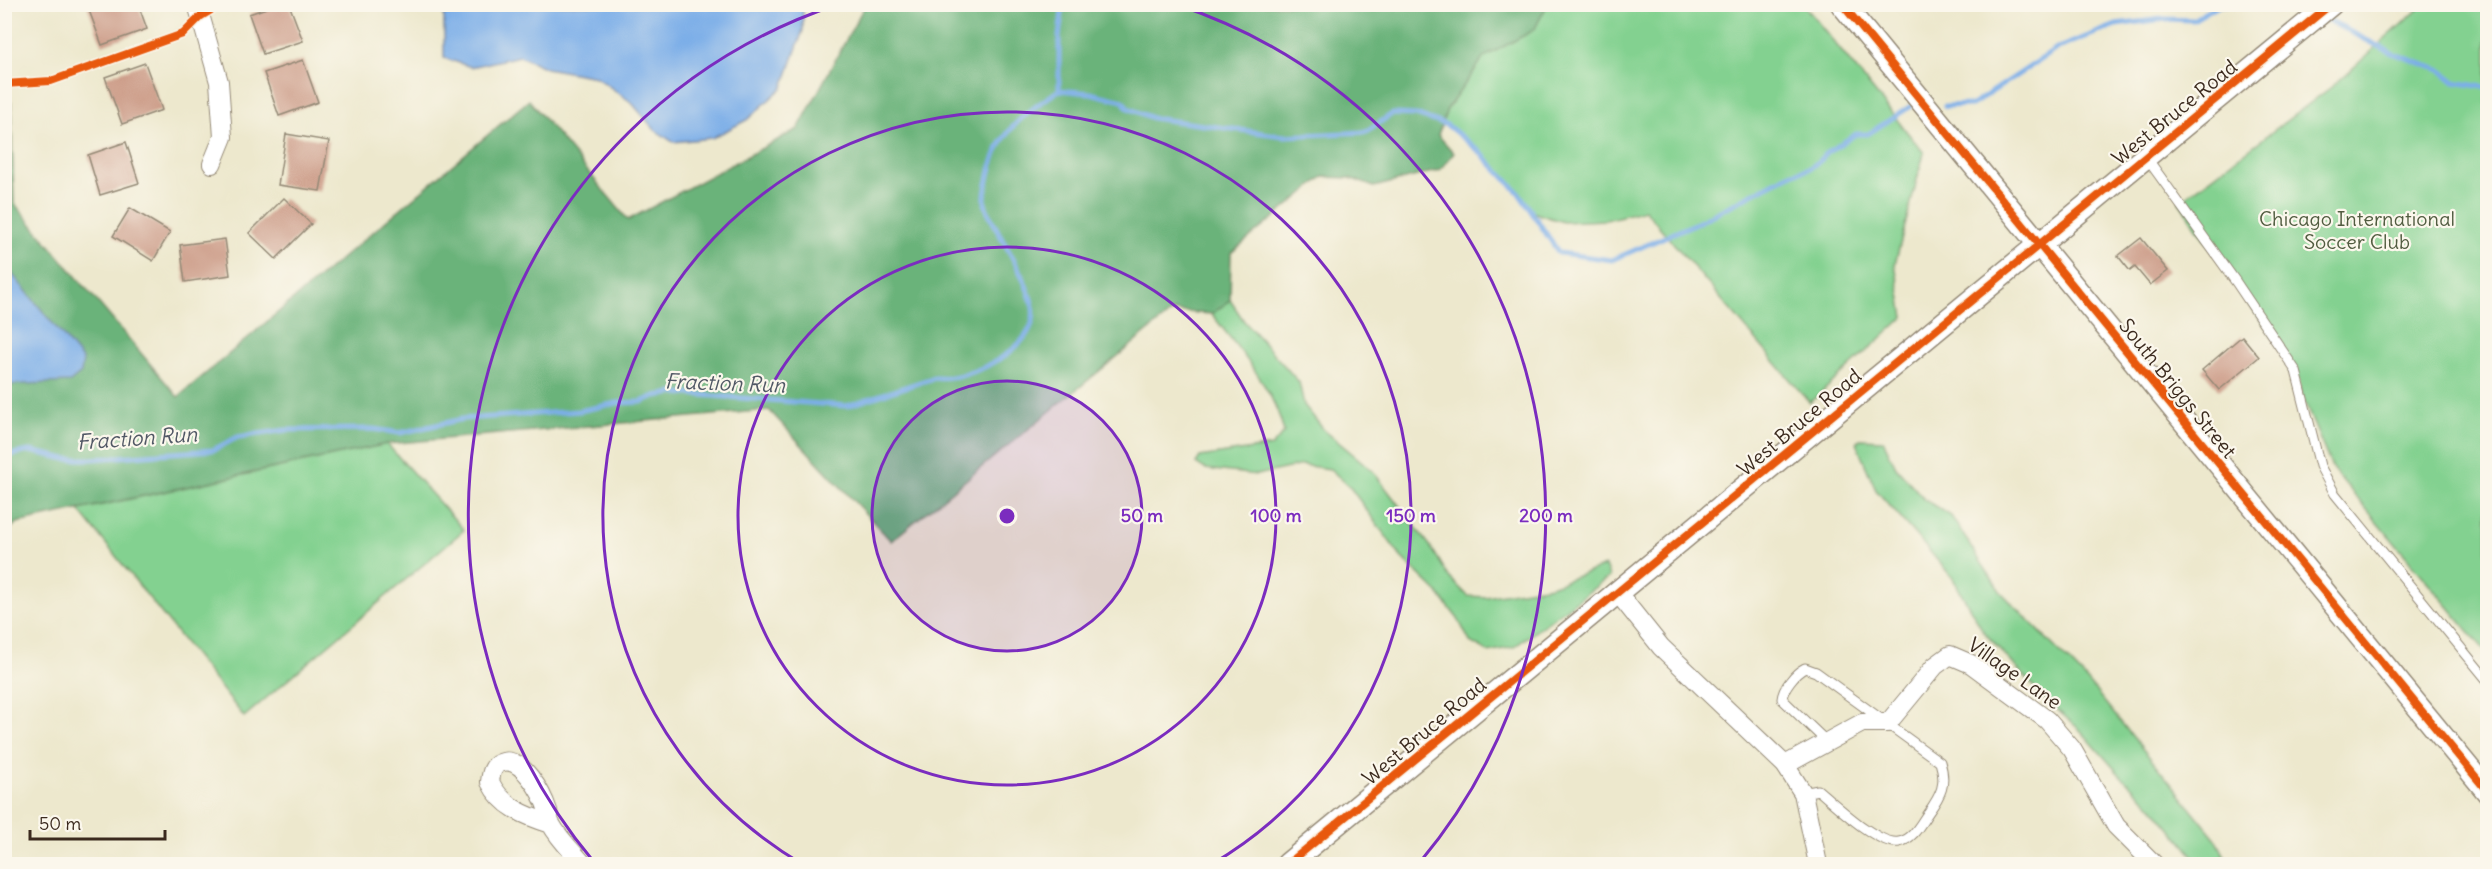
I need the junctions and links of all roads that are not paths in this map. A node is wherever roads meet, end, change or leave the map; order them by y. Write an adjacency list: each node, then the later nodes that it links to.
1 (197, 4): 5 (street)
2 (1842, 4): 6 (street, South Briggs Street)
3 (2331, 4): 4 (street, West Bruce Road)
4 (2146, 157): 6 (street, West Bruce Road); 8 (lane)
5 (212, 164)
6 (2039, 244): 7 (street, West Bruce Road); 12 (street, South Briggs Street)
7 (1617, 592): 11 (street); 16 (street, West Bruce Road)
8 (2487, 681)
9 (1887, 723): 10 (street); 10 (lane); 13 (lane); 18 (street, Village Lane)
10 (1827, 742): 11 (street)
11 (1785, 765): 13 (street)
12 (2487, 792)
13 (1803, 793): 17 (street)
14 (550, 824): 15 (street)
15 (583, 864)
16 (1288, 864)
17 (1818, 864)
18 (2154, 864)

